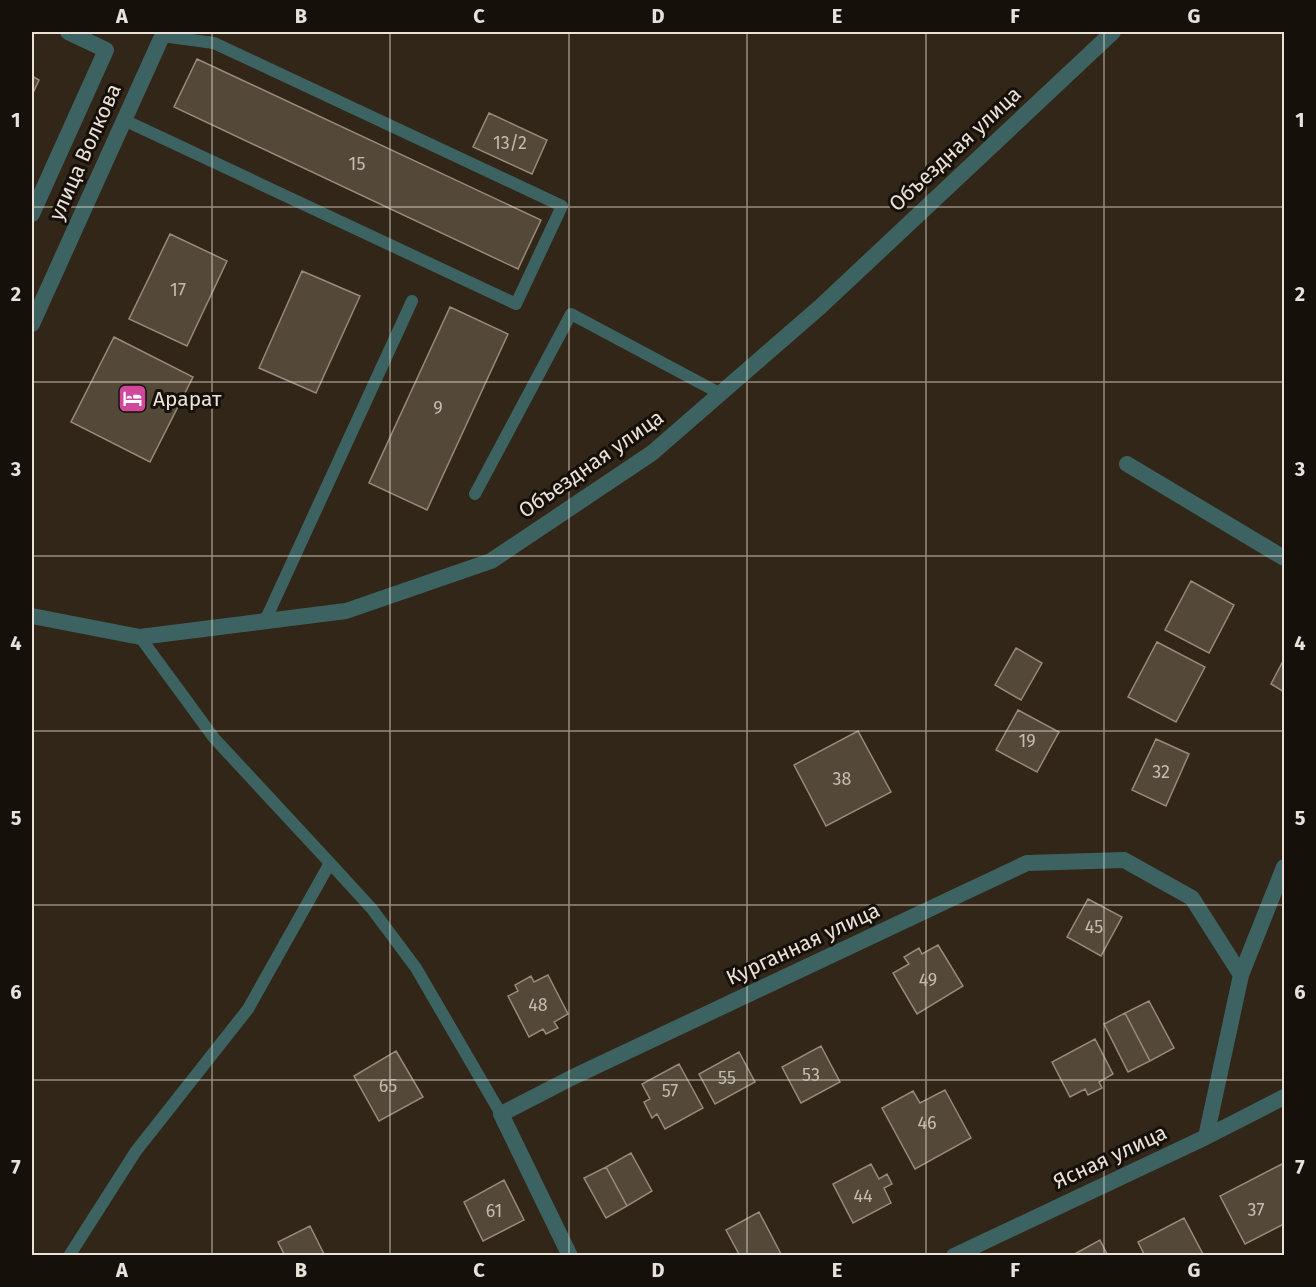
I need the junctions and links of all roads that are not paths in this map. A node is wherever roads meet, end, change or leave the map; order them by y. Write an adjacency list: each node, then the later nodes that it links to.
1 (68, 32): 5 (street)
2 (1113, 32): 8 (street, Объездная улица)
3 (163, 34): 4 (street, улица Волкова); 4 (lane)
4 (124, 120): 7 (street, улица Волкова)
5 (32, 214)
6 (412, 301): 13 (lane)
7 (32, 324)
8 (721, 394): 10 (lane); 13 (street, Объездная улица)
9 (1127, 464): 11 (street)
10 (475, 494)
11 (1284, 558)
12 (32, 616): 14 (street, Объездная улица)
13 (265, 621): 14 (street, Объездная улица)
14 (140, 637): 15 (lane)
15 (330, 863): 19 (lane); 21 (lane)
16 (1284, 867): 17 (street)
17 (1240, 975): 19 (street, Курганная улица); 20 (street)
18 (1284, 1097): 20 (street, Ясная улица)
19 (501, 1114): 22 (street)
20 (1206, 1137): 23 (street, Ясная улица)
21 (69, 1256)
22 (570, 1256)
23 (954, 1256)

